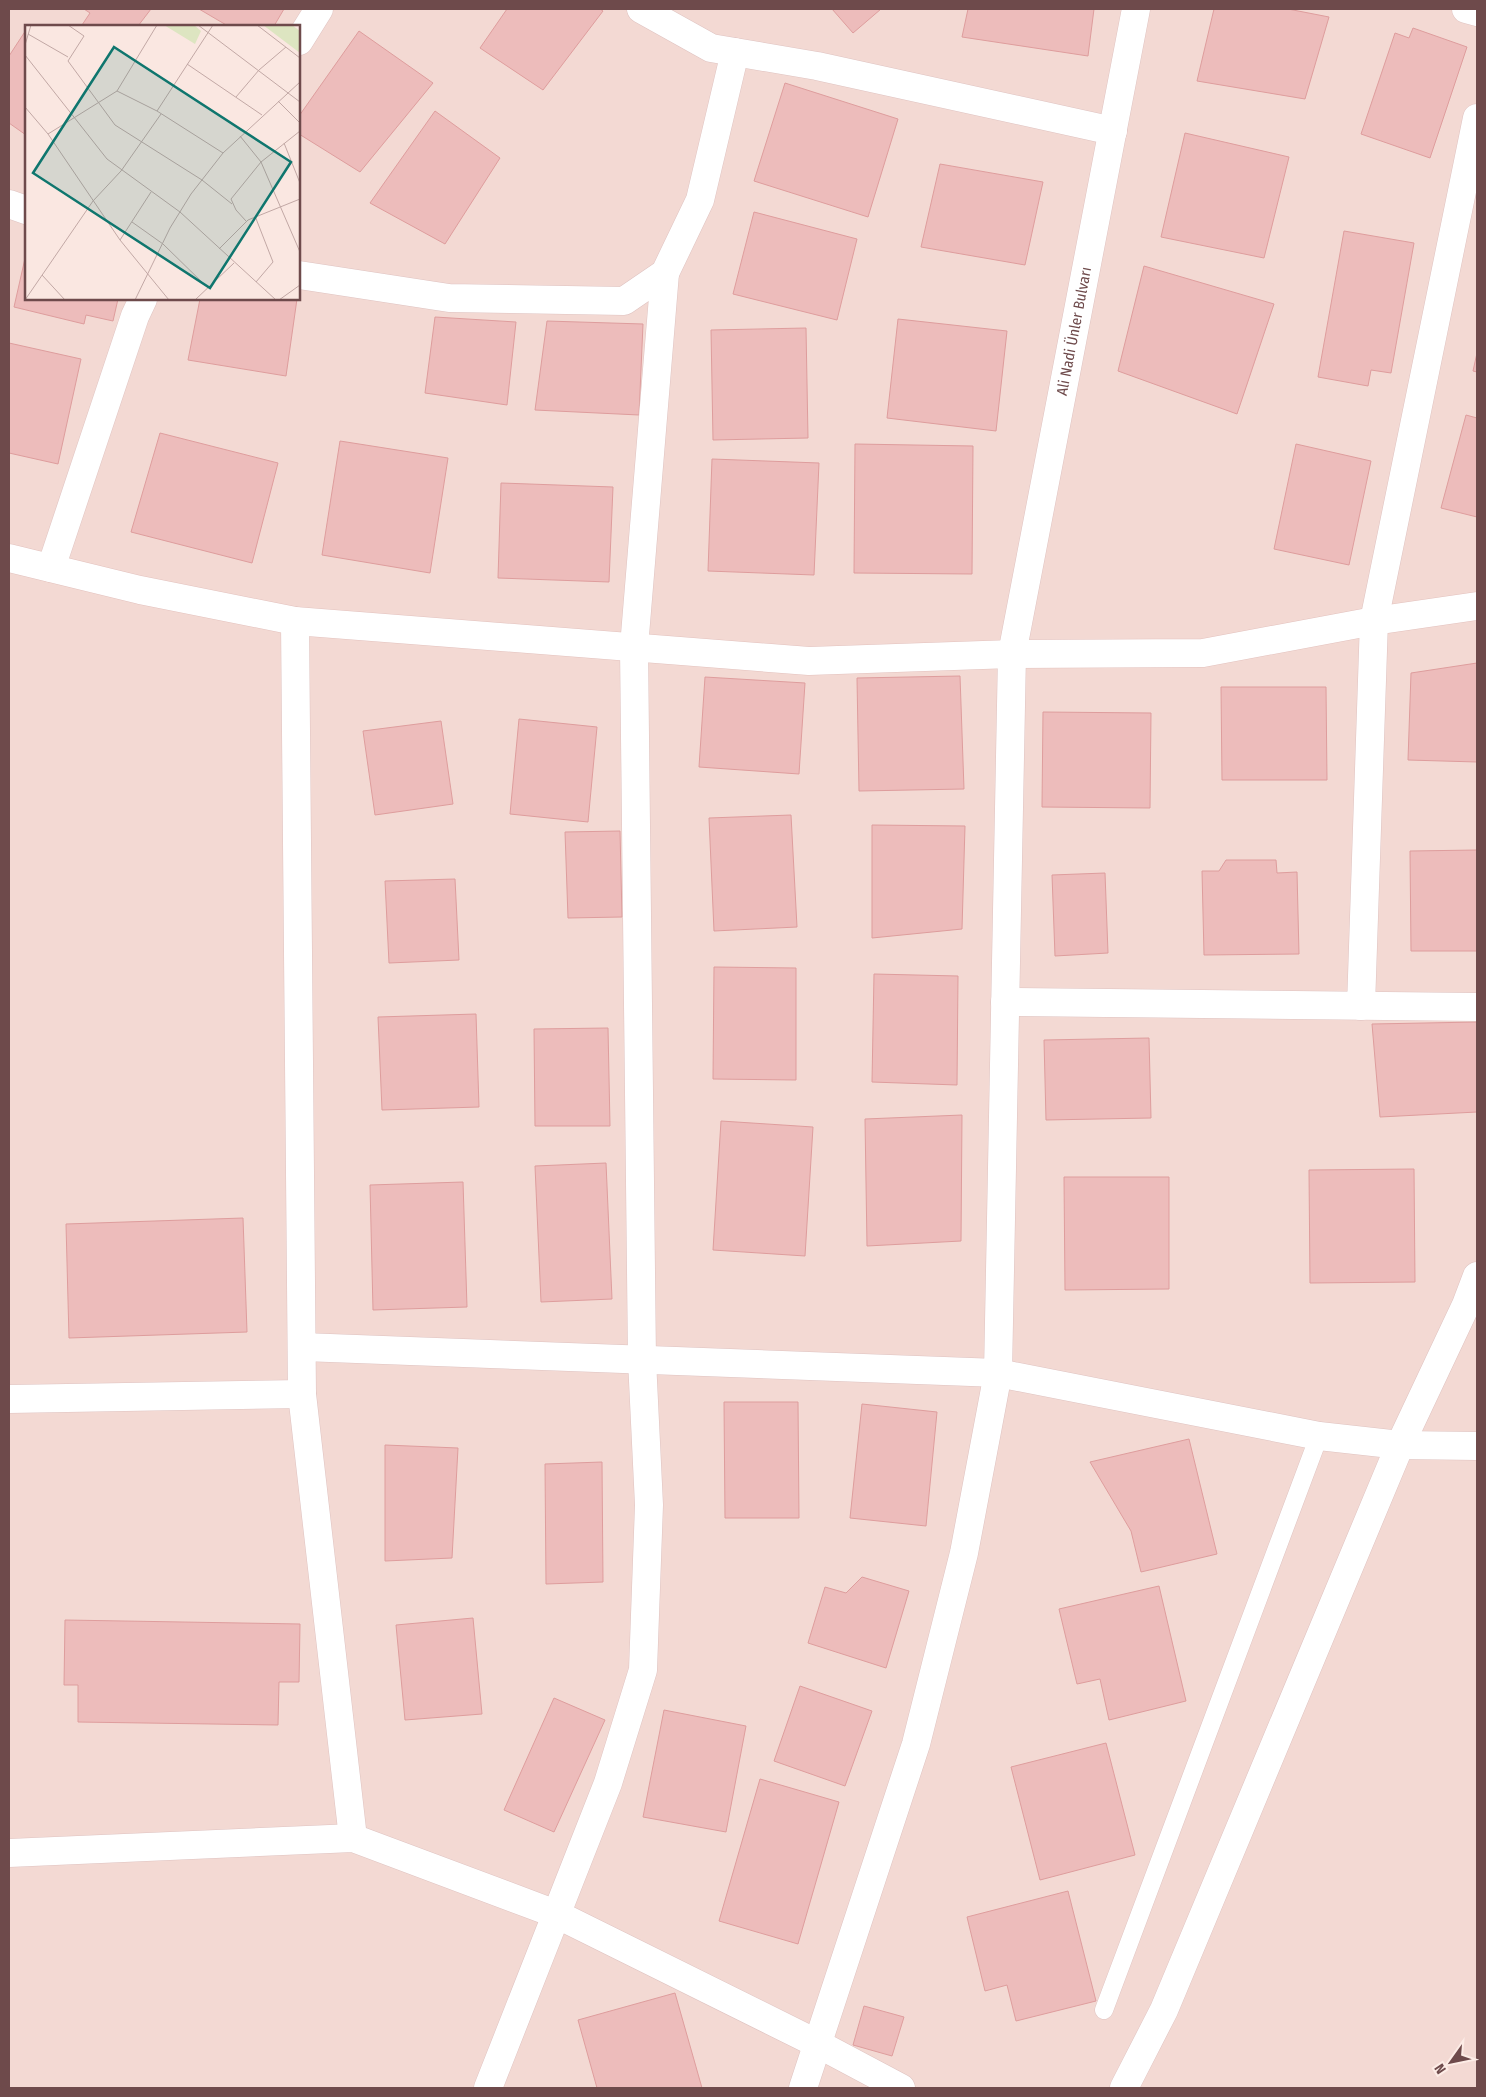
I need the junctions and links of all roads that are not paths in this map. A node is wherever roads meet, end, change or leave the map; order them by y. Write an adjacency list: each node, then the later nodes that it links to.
1 (319, 9): 6 (street)
2 (641, 9): 7 (street)
3 (1136, 9): 9 (street, Ali Nadi Ünler Bulvarı)
4 (1466, 9): 5 (street)
5 (1477, 12)
6 (300, 39)
7 (735, 52): 9 (street); 12 (street)
8 (1477, 118): 19 (street)
9 (1113, 131): 21 (street, Ali Nadi Ünler Bulvarı)
10 (9, 204): 11 (street)
11 (25, 210)
12 (665, 273): 13 (street); 20 (street)
13 (300, 275)
14 (143, 300): 16 (street)
15 (9, 558): 16 (street)
16 (51, 568): 18 (street)
17 (1477, 606): 19 (street)
18 (295, 621): 20 (street); 26 (street)
19 (1374, 621): 21 (street); 23 (street)
20 (634, 647): 21 (street); 27 (street)
21 (1012, 654): 22 (street, Ali Nadi Ünler Bulvarı)
22 (1005, 1002): 23 (street); 28 (street, Ali Nadi Ünler Bulvarı)
23 (1361, 1006): 24 (street)
24 (1477, 1007)
25 (1477, 1276): 32 (street)
26 (303, 1347): 27 (street); 29 (street)
27 (642, 1360): 28 (street); 36 (street)
28 (998, 1373): 31 (street); 38 (street, Ali Nadi Ünler Bulvarı)
29 (302, 1394): 30 (street); 34 (street)
30 (9, 1399)
31 (1319, 1436): 32 (street); 37 (lane)
32 (1400, 1445): 33 (street); 42 (street)
33 (1477, 1446)
34 (353, 1838): 35 (street); 36 (street)
35 (9, 1853)
36 (556, 1914): 38 (street); 39 (street)
37 (1104, 2010)
38 (818, 2044): 40 (street, Ali Nadi Ünler Bulvarı); 41 (street)
39 (488, 2088)
40 (803, 2088)
41 (901, 2088)
42 (1124, 2088)

